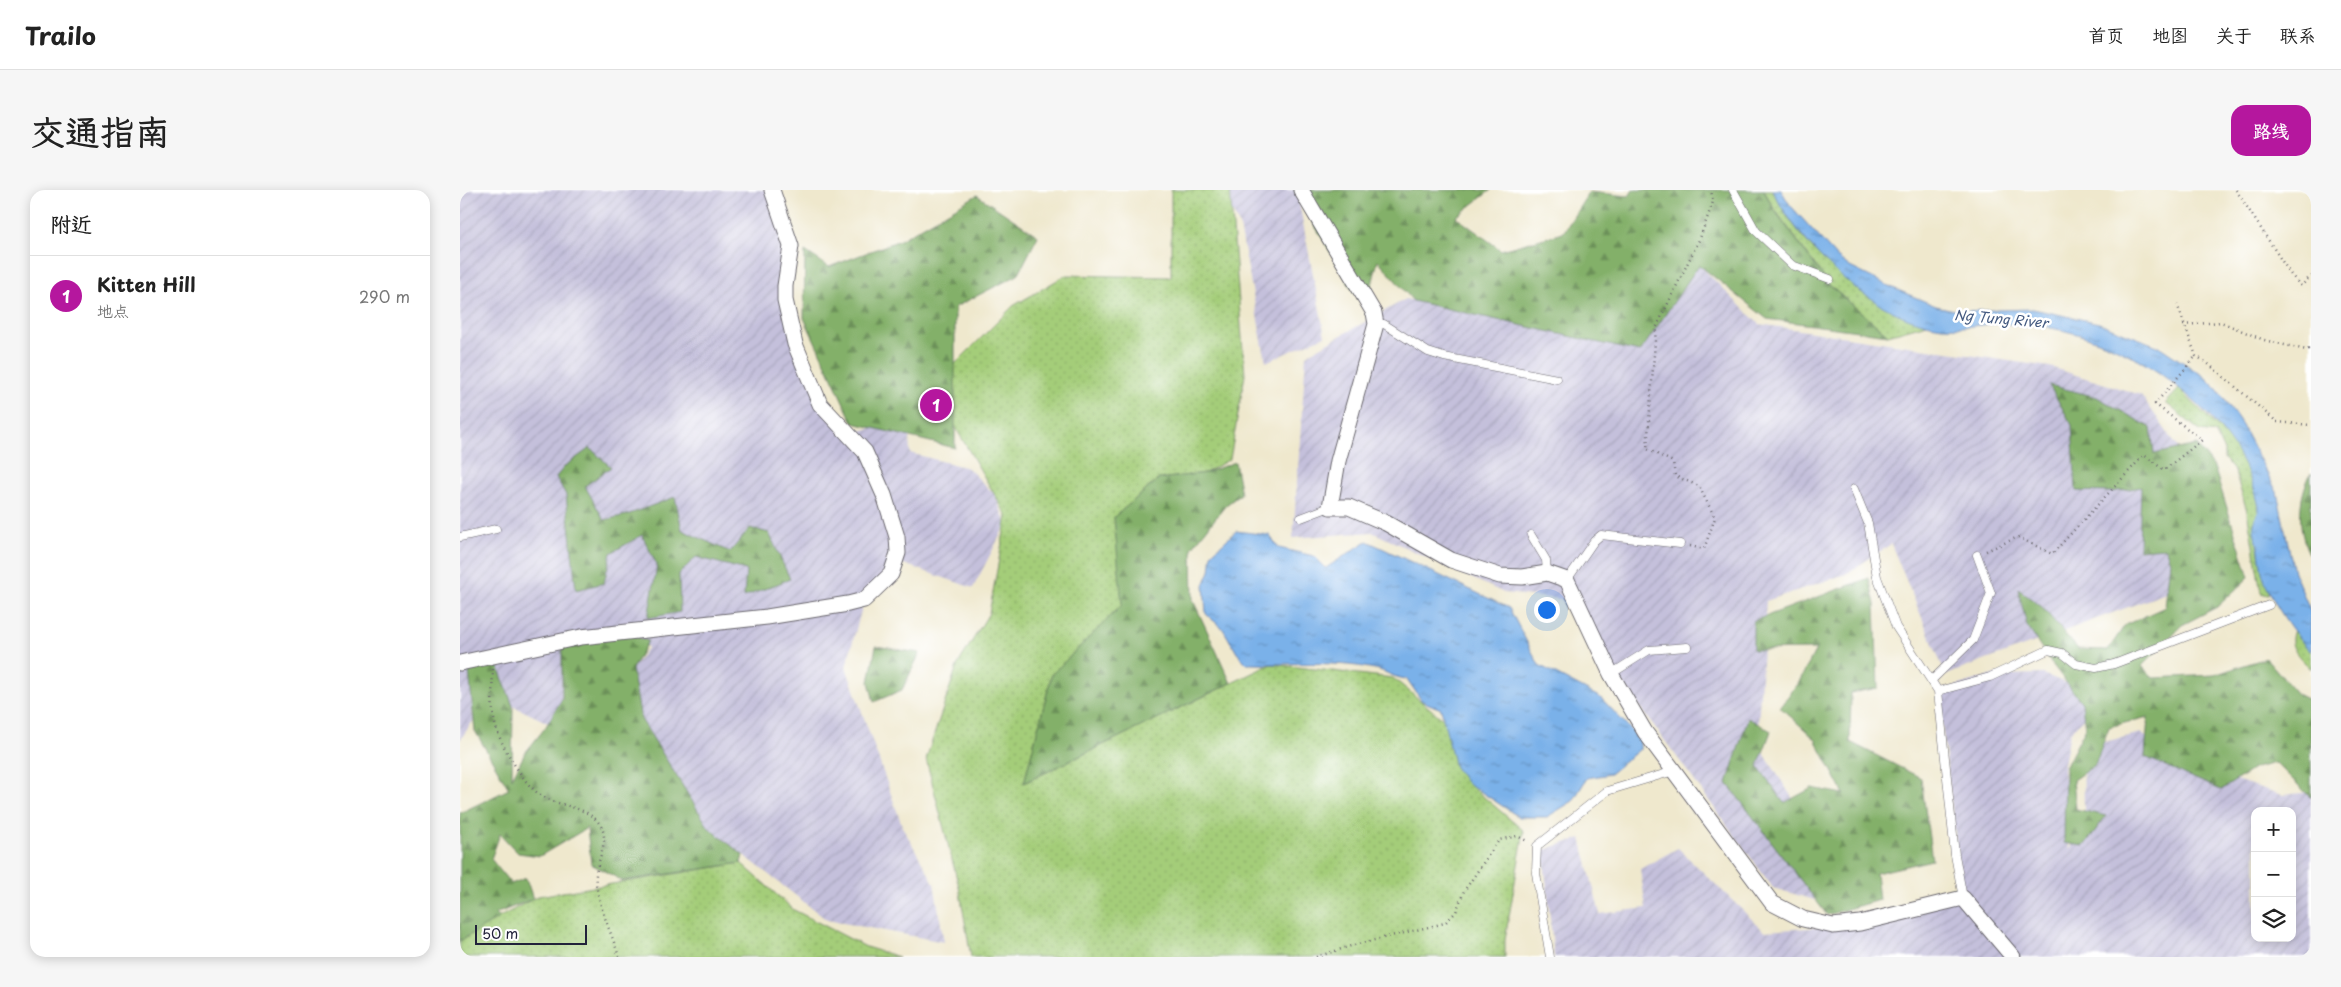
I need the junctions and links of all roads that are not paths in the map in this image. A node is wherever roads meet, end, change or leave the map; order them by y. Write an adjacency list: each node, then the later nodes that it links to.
1 (772, 190): 19 (street)
2 (1301, 190): 5 (street)
3 (1733, 190): 4 (lane)
4 (1830, 279)
5 (1376, 324): 6 (lane); 8 (street)
6 (1557, 379)
7 (1854, 489): 21 (lane)
8 (1330, 507): 9 (lane); 15 (street)
9 (1301, 518)
10 (496, 529): 12 (lane)
11 (1530, 535): 15 (lane)
12 (460, 537)
13 (1680, 544): 16 (lane)
14 (1978, 555): 21 (lane)
15 (1547, 573): 16 (street)
16 (1567, 580): 20 (street)
17 (2269, 605): 22 (lane)
18 (1687, 647): 20 (lane)
19 (460, 663)
20 (1611, 674): 23 (street)
21 (1932, 680): 22 (lane)
22 (1938, 691): 24 (lane)
23 (1674, 771): 24 (street); 25 (lane)
24 (1963, 898): 26 (street)
25 (1550, 957)
26 (2014, 957)

